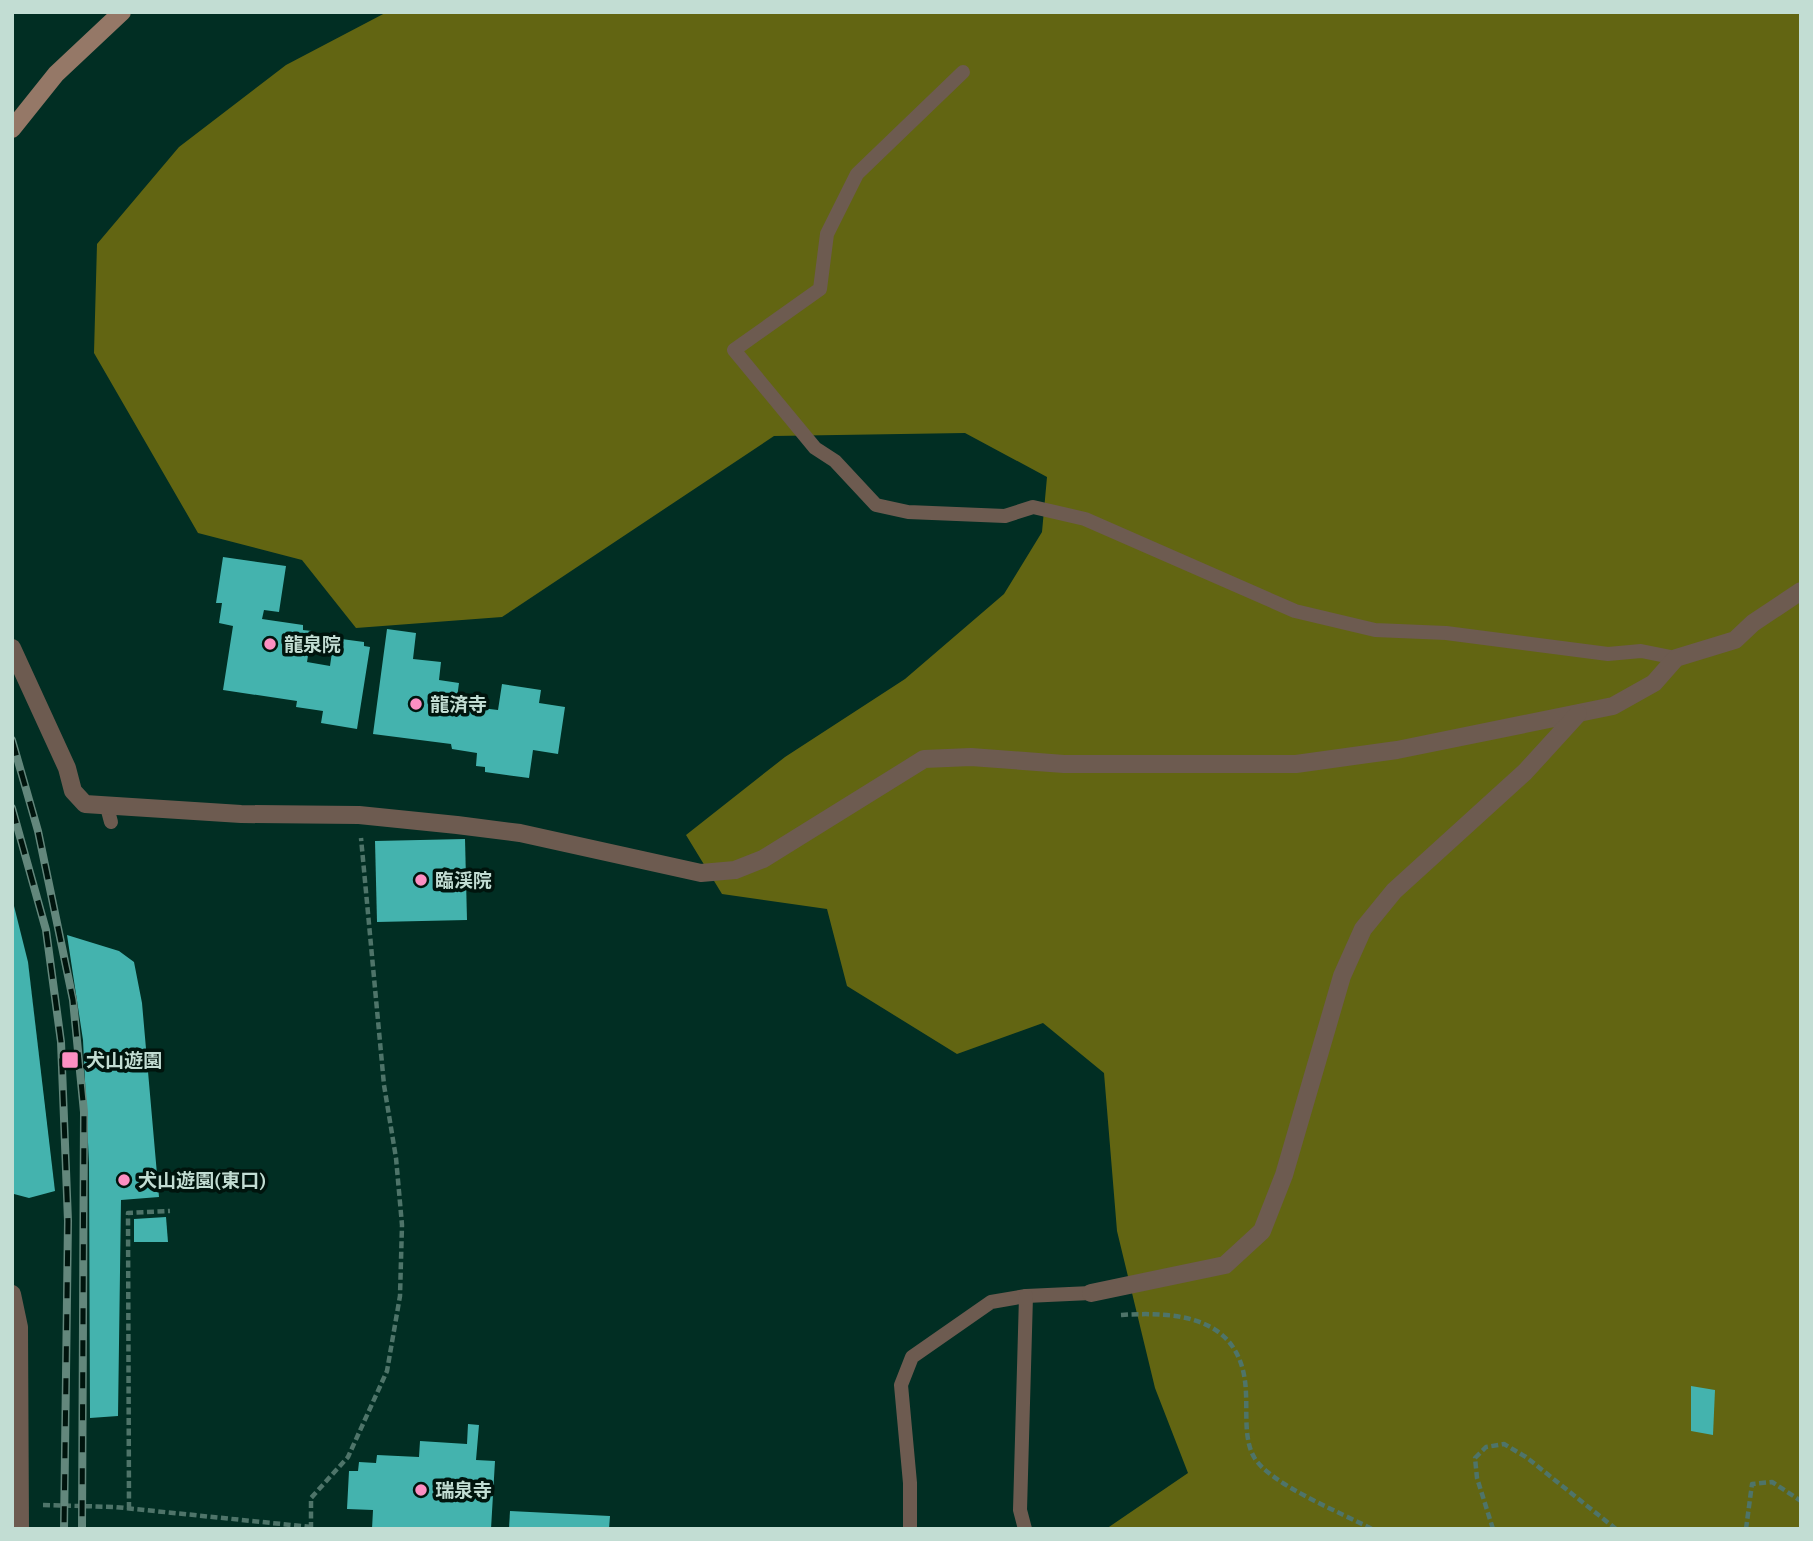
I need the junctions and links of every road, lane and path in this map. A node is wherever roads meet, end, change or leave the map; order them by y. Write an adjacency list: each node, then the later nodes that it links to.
1 (122, 12): 3 (main road)
2 (963, 72): 6 (lane)
3 (12, 129)
4 (1801, 591): 6 (street)
5 (12, 648): 8 (street)
6 (1676, 658): 7 (street)
7 (1578, 714): 8 (street); 10 (street)
8 (359, 815): 16 (path)
9 (170, 1211): 15 (path)
10 (1091, 1293): 12 (lane); 20 (path)
11 (12, 1294): 14 (street)
12 (1026, 1296): 18 (lane); 19 (lane)
13 (1801, 1501): 23 (path)
14 (21, 1505): 15 (path); 17 (street)
15 (129, 1508): 16 (path)
16 (311, 1528)
17 (20, 1529)
18 (910, 1529)
19 (1025, 1529)
20 (1373, 1529)
21 (1493, 1529): 22 (path)
22 (1616, 1529)
23 (1746, 1529)

